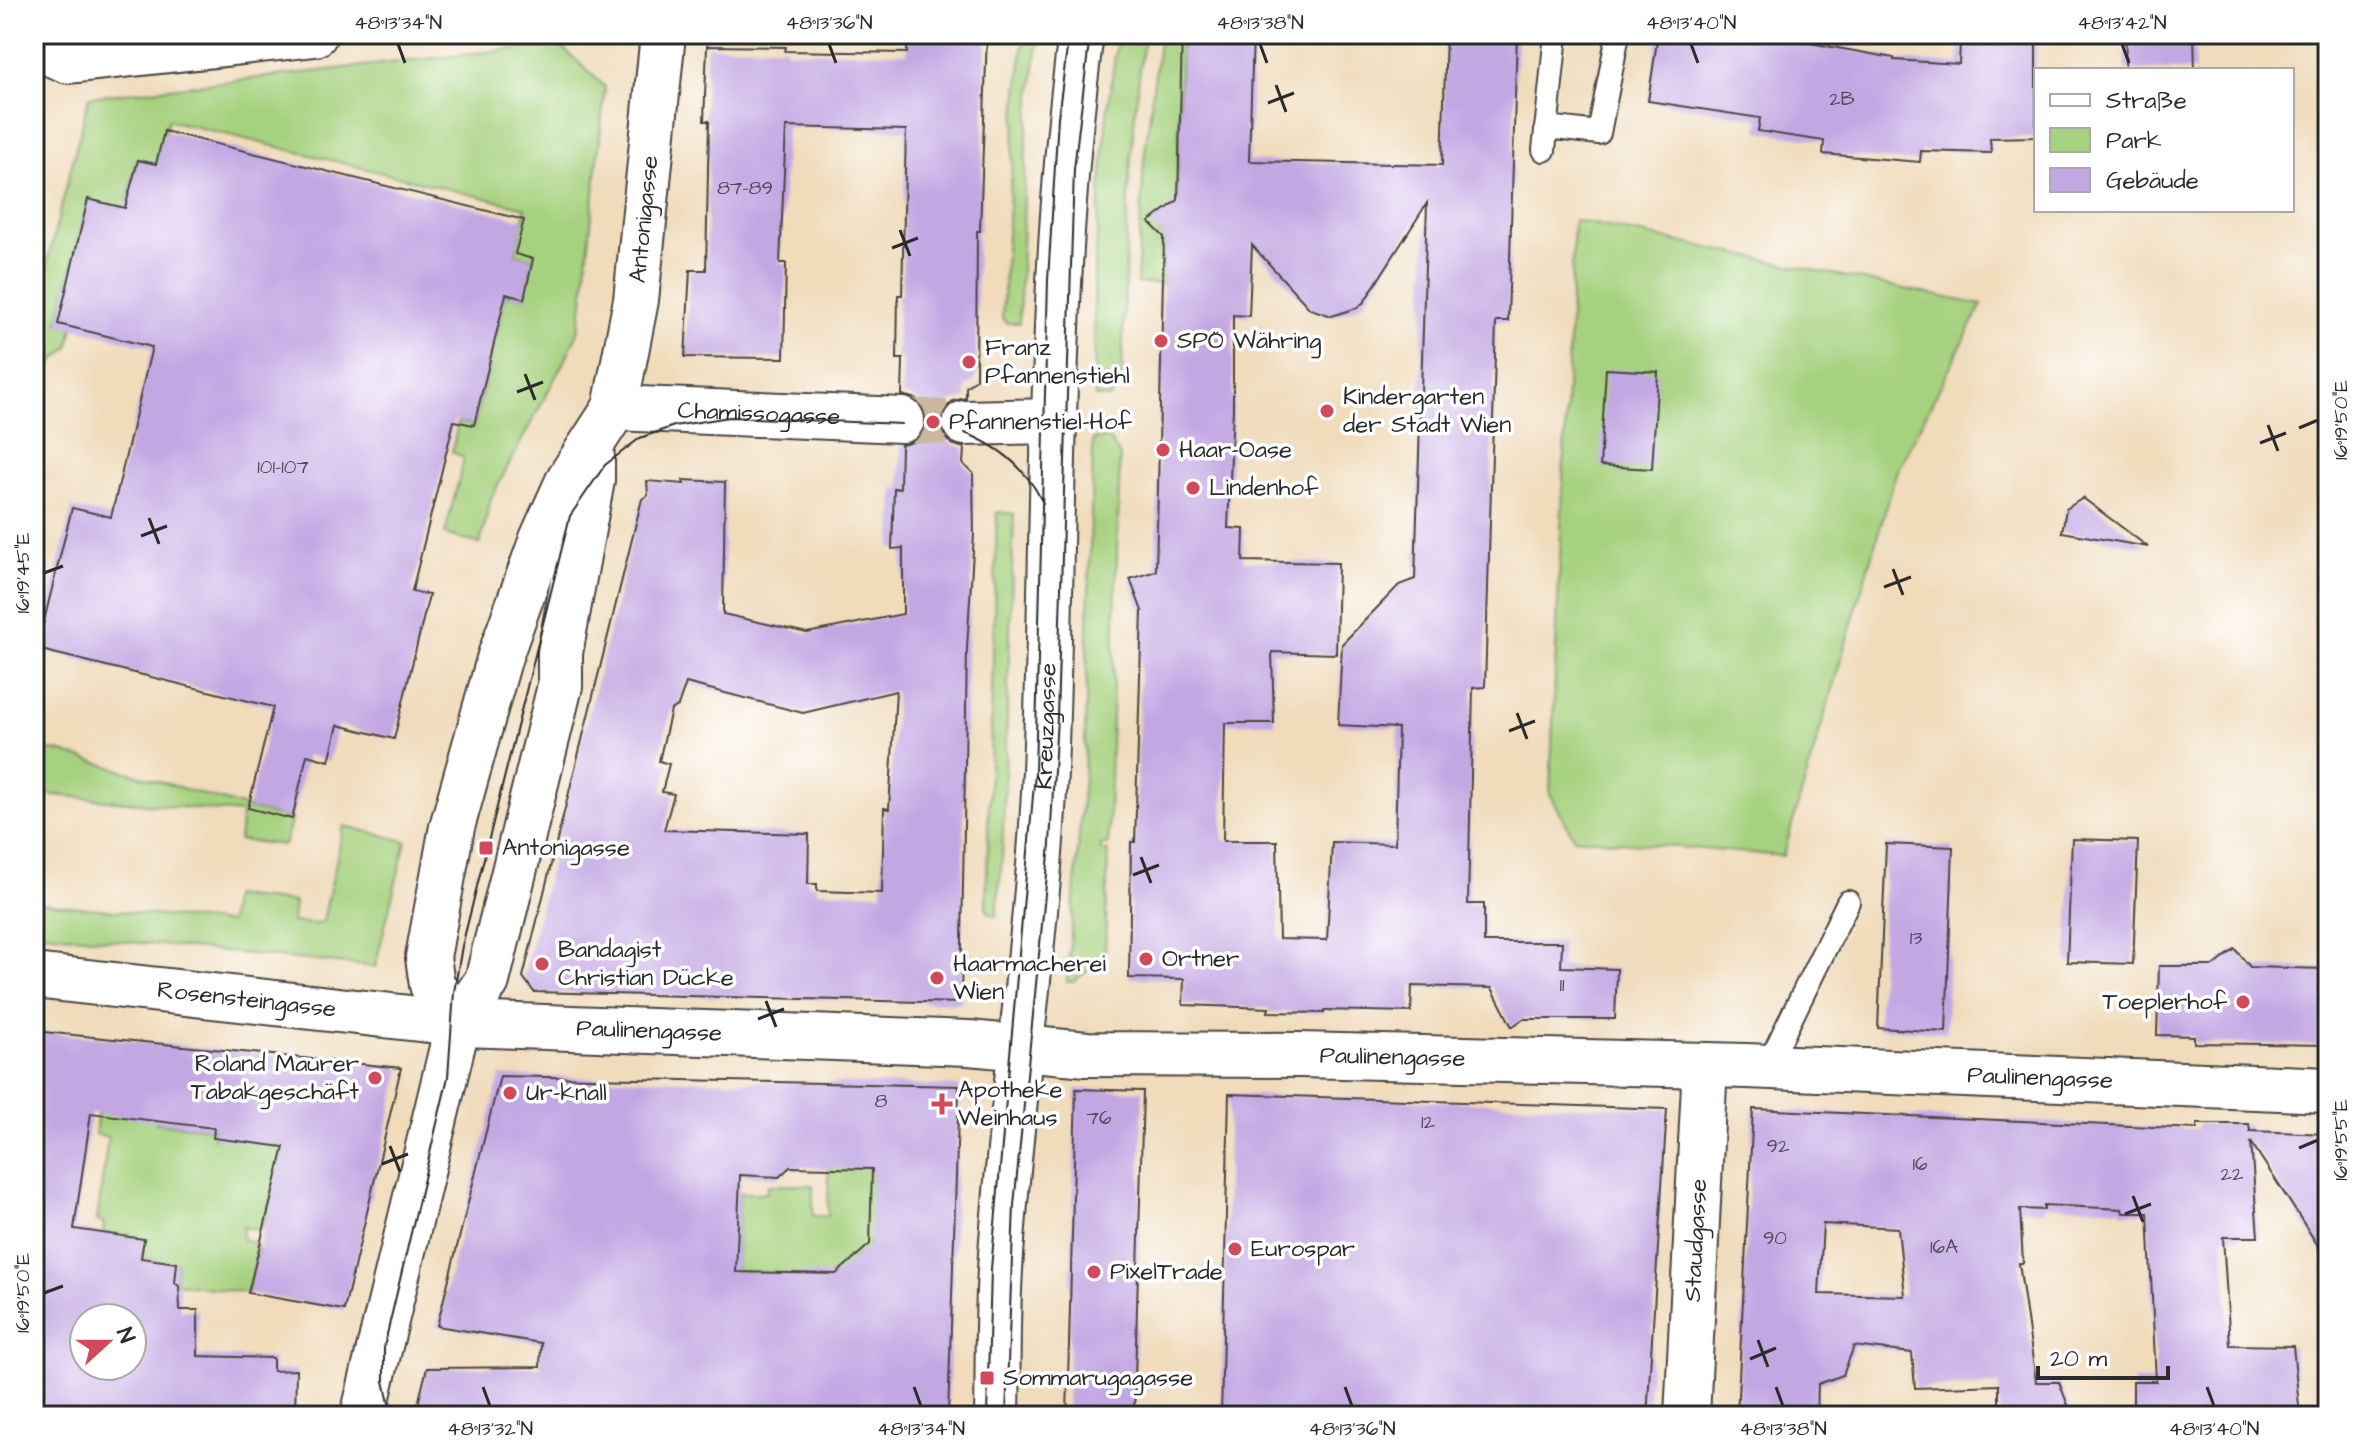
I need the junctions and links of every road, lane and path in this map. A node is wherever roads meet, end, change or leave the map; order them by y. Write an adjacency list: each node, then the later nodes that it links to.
1 (315, 34): 6 (street)
2 (663, 34): 12 (street, Antonigasse)
3 (1081, 34): 10 (street, Kreuzgasse)
4 (1556, 34): 7 (lane)
5 (1618, 34): 7 (lane)
6 (34, 47)
7 (1546, 127): 8 (lane)
8 (1544, 150)
9 (902, 420): 12 (street, Chamissogasse)
10 (1054, 421): 11 (street); 16 (street, Kreuzgasse)
11 (965, 423)
12 (604, 425): 15 (street, Antonigasse); 15 (street, Antonigasse)
13 (1848, 902): 18 (lane)
14 (34, 976): 15 (street, Rosensteingasse)
15 (458, 1023): 16 (street, Paulinengasse); 20 (street, Antonigasse)
16 (1022, 1048): 17 (street, Paulinengasse); 21 (street, Kreuzgasse)
17 (1705, 1065): 18 (street, Paulinengasse); 22 (street, Staudgasse)
18 (1767, 1067): 19 (street, Paulinengasse)
19 (2328, 1090)
20 (363, 1416)
21 (997, 1416)
22 (1687, 1416)

